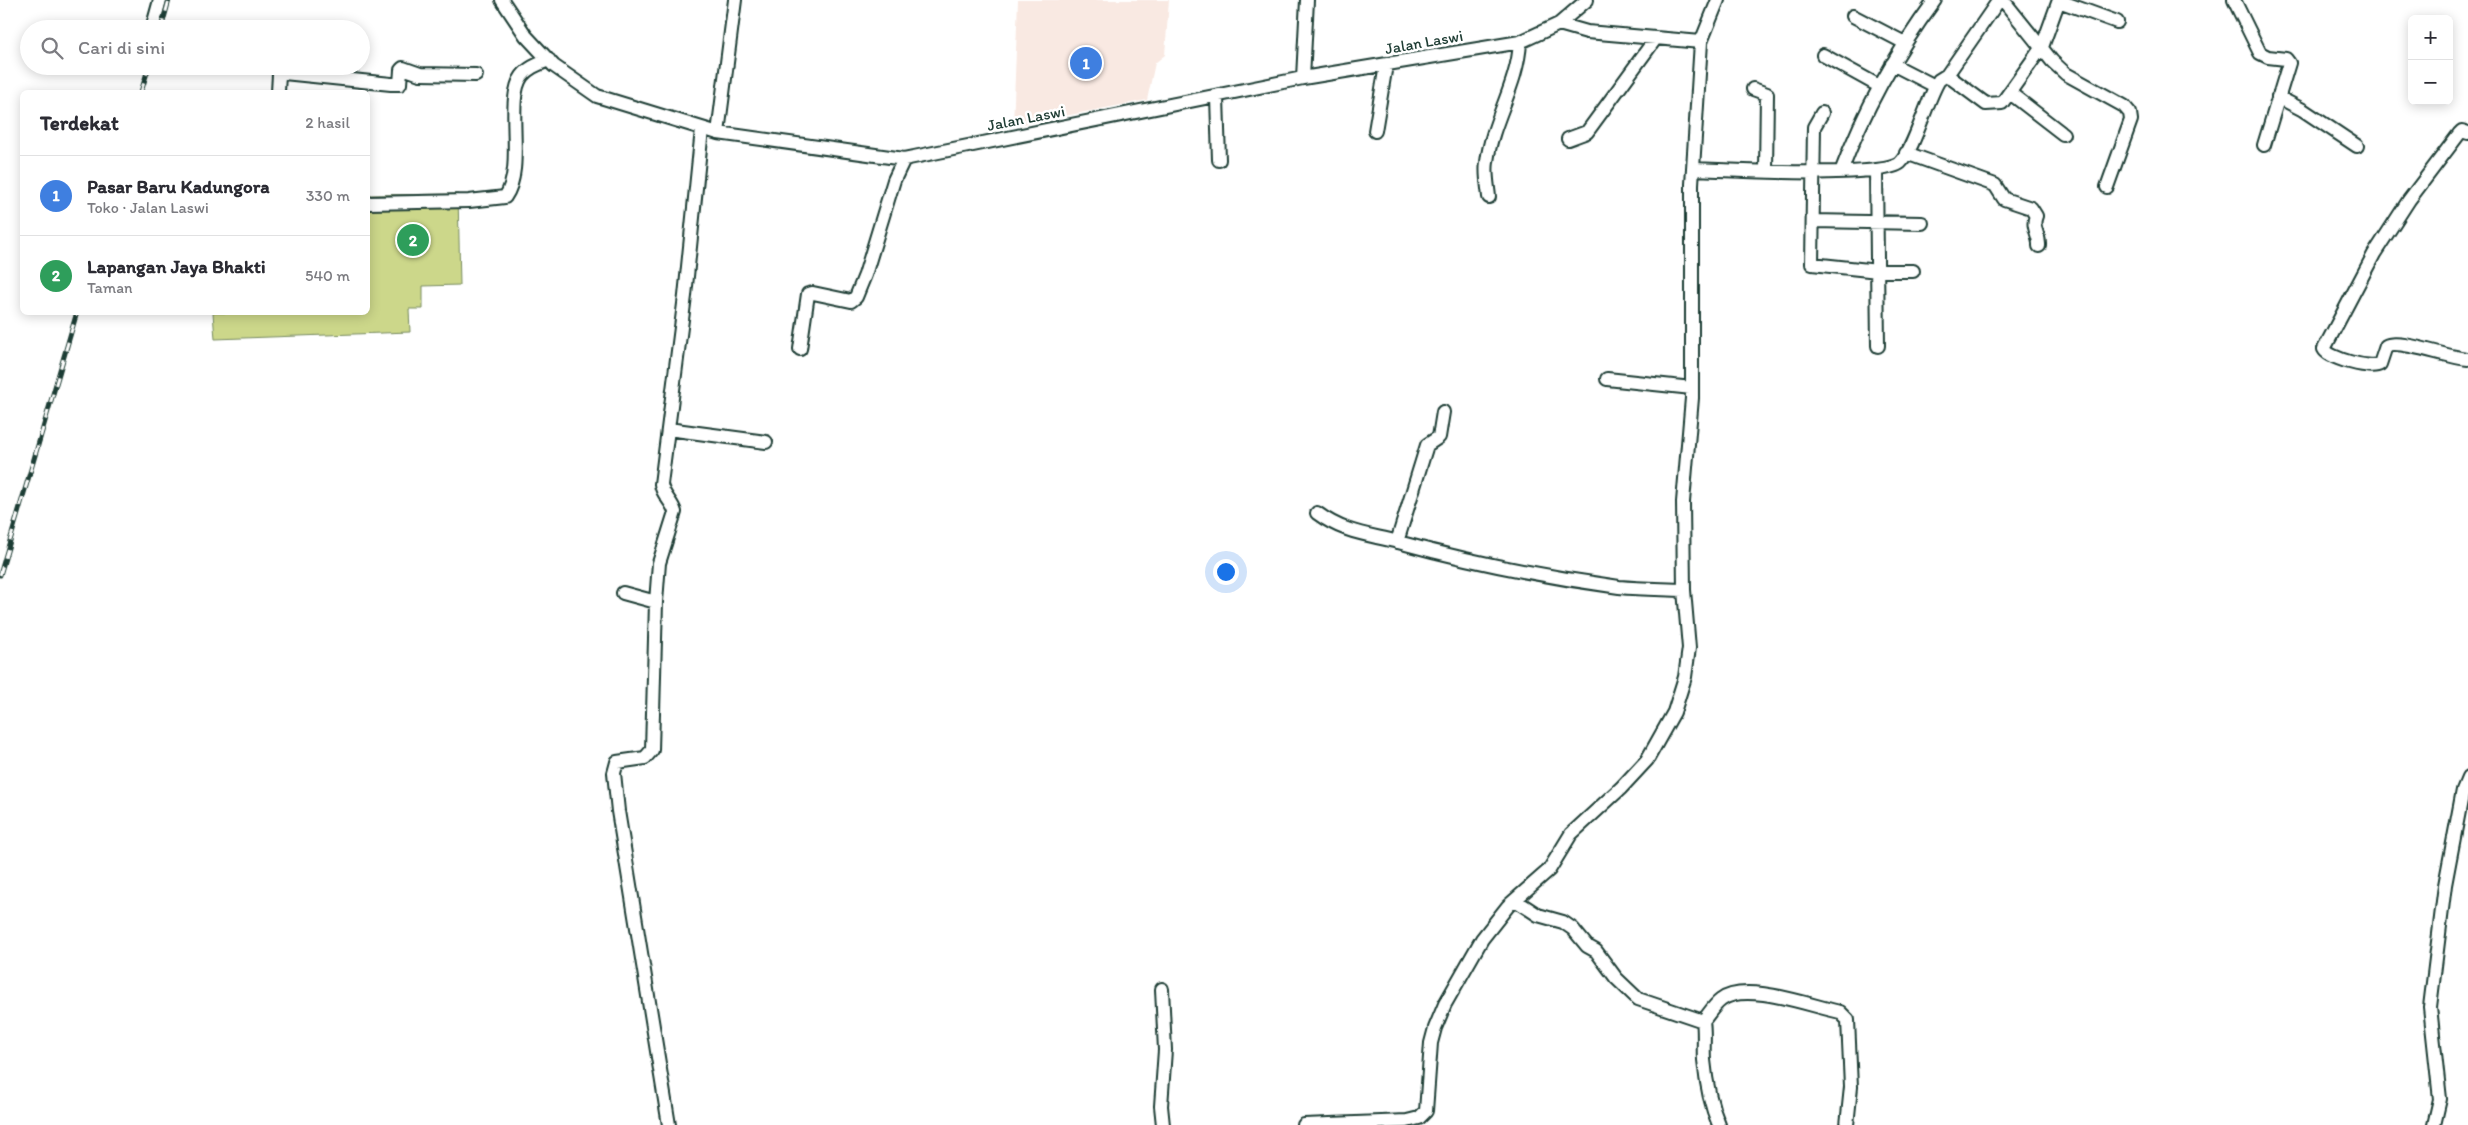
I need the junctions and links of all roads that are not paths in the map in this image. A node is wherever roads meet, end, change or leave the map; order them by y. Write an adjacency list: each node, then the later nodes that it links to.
1 (160, 0): 12 (street)
2 (502, 0): 21 (street, Jalan Laswi)
3 (735, 0): 39 (street)
4 (1307, 0): 28 (street)
5 (1587, 0): 14 (street, Jalan Laswi)
6 (1718, 0): 17 (street)
7 (1933, 0): 18 (street)
8 (2001, 0): 19 (street); 27 (street)
9 (2234, 0): 35 (street)
10 (2059, 1): 13 (street); 19 (street)
11 (1854, 16): 18 (street)
12 (154, 20)
13 (2118, 22)
14 (1559, 24): 15 (street); 16 (street, Jalan Laswi)
15 (1656, 38): 17 (street); 42 (street)
16 (1520, 42): 23 (street, Jalan Laswi); 54 (street)
17 (1701, 42): 48 (street)
18 (1905, 43): 22 (street)
19 (2042, 47): 33 (street); 53 (street)
20 (1823, 55): 29 (street)
21 (549, 60): 37 (street, Jalan Laswi); 55 (street)
22 (1892, 64): 29 (street); 30 (street)
23 (1386, 65): 28 (street, Jalan Laswi); 38 (street)
24 (279, 75): 32 (street)
25 (304, 75): 26 (street)
26 (476, 75)
27 (1947, 76): 30 (street); 33 (street)
28 (1303, 78): 34 (street, Jalan Laswi)
29 (1879, 86): 52 (street)
30 (1935, 86): 45 (street)
31 (1753, 89): 50 (street)
32 (278, 90)
33 (2010, 93): 41 (street)
34 (1217, 96): 46 (street, Jalan Laswi); 47 (street)
35 (2278, 97): 43 (street); 44 (street)
36 (1822, 113): 51 (street)
37 (702, 129): 39 (street, Jalan Laswi); 68 (street)
38 (1376, 131)
39 (718, 133): 46 (street, Jalan Laswi)
40 (2468, 133): 64 (street)
41 (2063, 134)
42 (1568, 138)
43 (2264, 145)
44 (2357, 146)
45 (1906, 153): 49 (street); 59 (street)
46 (904, 159): 63 (street)
47 (1219, 160)
48 (1694, 170): 50 (street); 66 (street)
49 (1876, 170): 52 (street); 57 (street)
50 (1766, 171): 51 (street)
51 (1813, 171): 52 (street); 56 (street)
52 (1841, 172)
53 (2107, 188)
54 (1489, 197)
55 (370, 203)
56 (1813, 221): 57 (street); 60 (street)
57 (1878, 221): 58 (street); 60 (street)
58 (1922, 223)
59 (2039, 246)
60 (1878, 271): 61 (street); 62 (street)
61 (1913, 271)
62 (1878, 346)
63 (800, 349)
64 (2468, 359)
65 (1607, 379): 66 (street)
66 (1692, 388): 72 (street)
67 (1443, 412): 71 (street)
68 (668, 429): 69 (street); 74 (street)
69 (766, 442)
70 (1317, 513): 71 (street)
71 (1397, 542): 72 (street)
72 (1684, 590): 76 (street)
73 (623, 592): 74 (street)
74 (656, 602): 79 (street)
75 (2468, 778): 84 (street)
76 (1515, 900): 78 (street); 81 (street)
77 (1162, 989): 80 (street)
78 (1703, 1021): 82 (street); 83 (street)
79 (670, 1125)
80 (1163, 1125)
81 (1304, 1125)
82 (1718, 1125)
83 (1847, 1125)
84 (2434, 1125)

